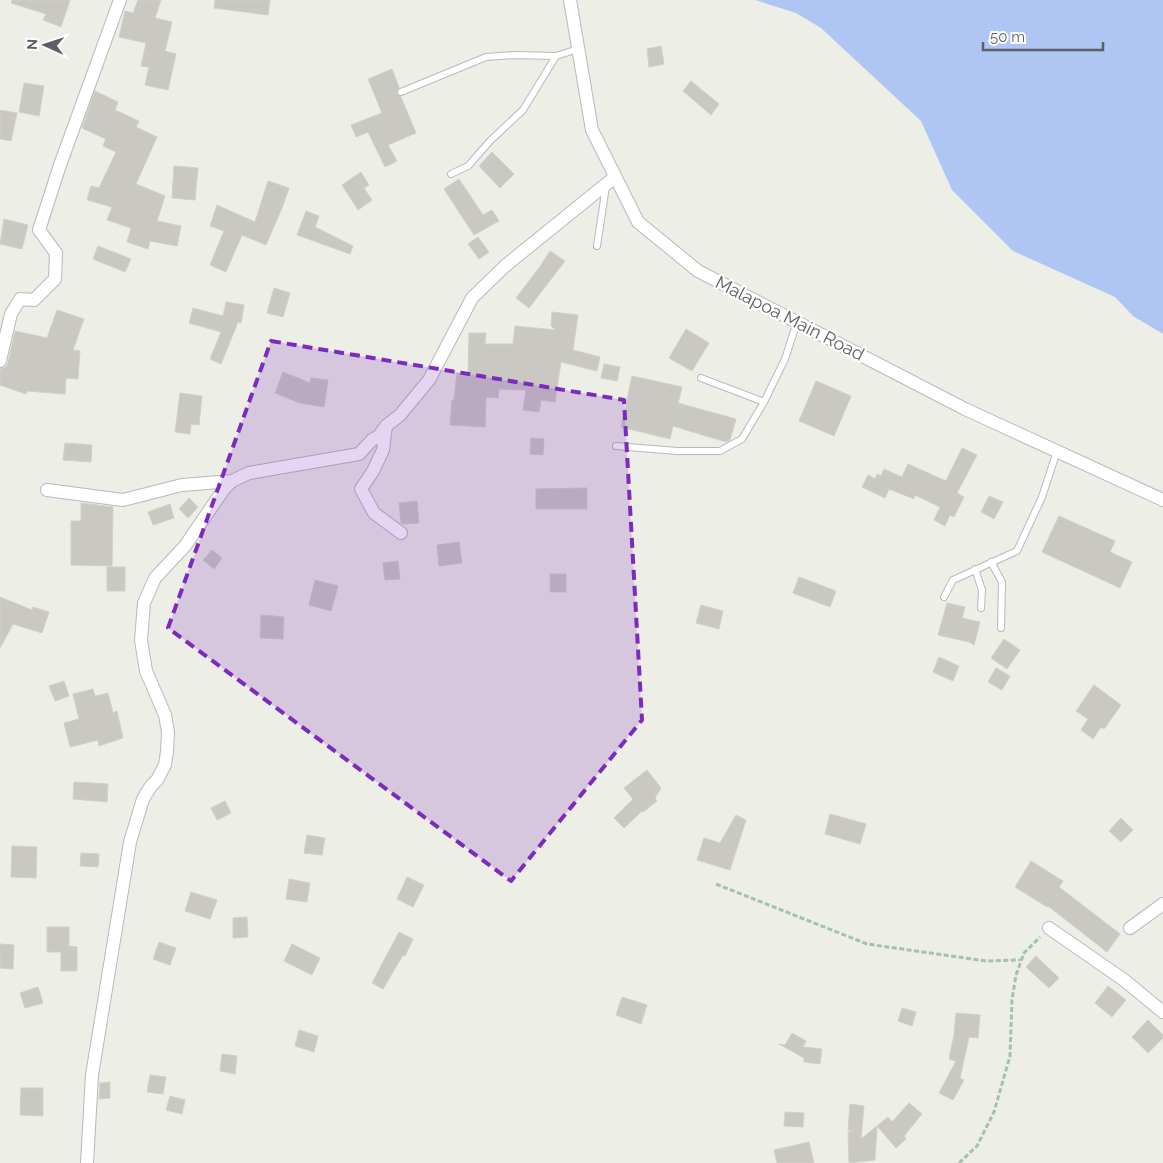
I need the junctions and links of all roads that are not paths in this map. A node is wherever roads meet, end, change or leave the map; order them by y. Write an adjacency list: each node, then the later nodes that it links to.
1 (120, 0): 10 (street)
2 (570, 0): 3 (street, Malapoa Main Road)
3 (578, 49): 4 (lane); 7 (street, Malapoa Main Road)
4 (556, 56): 5 (lane); 6 (lane)
5 (401, 92)
6 (452, 174)
7 (611, 181): 8 (lane); 9 (street, Malapoa Main Road); 13 (street)
8 (597, 246)
9 (797, 322): 12 (lane); 15 (street, Malapoa Main Road)
10 (0, 361)
11 (701, 378): 12 (lane)
12 (764, 402): 14 (lane)
13 (386, 426): 16 (street); 19 (street)
14 (616, 446)
15 (1057, 451): 18 (street, Malapoa Main Road); 20 (lane)
16 (232, 481): 17 (street); 29 (street)
17 (47, 490)
18 (1163, 500)
19 (401, 533)
20 (991, 562): 21 (lane); 24 (lane)
21 (974, 569): 22 (lane); 23 (lane)
22 (944, 597)
23 (982, 608)
24 (1001, 628)
25 (1163, 904): 27 (street)
26 (1049, 928): 28 (street)
27 (1130, 928)
28 (1163, 1012)
29 (87, 1163)

